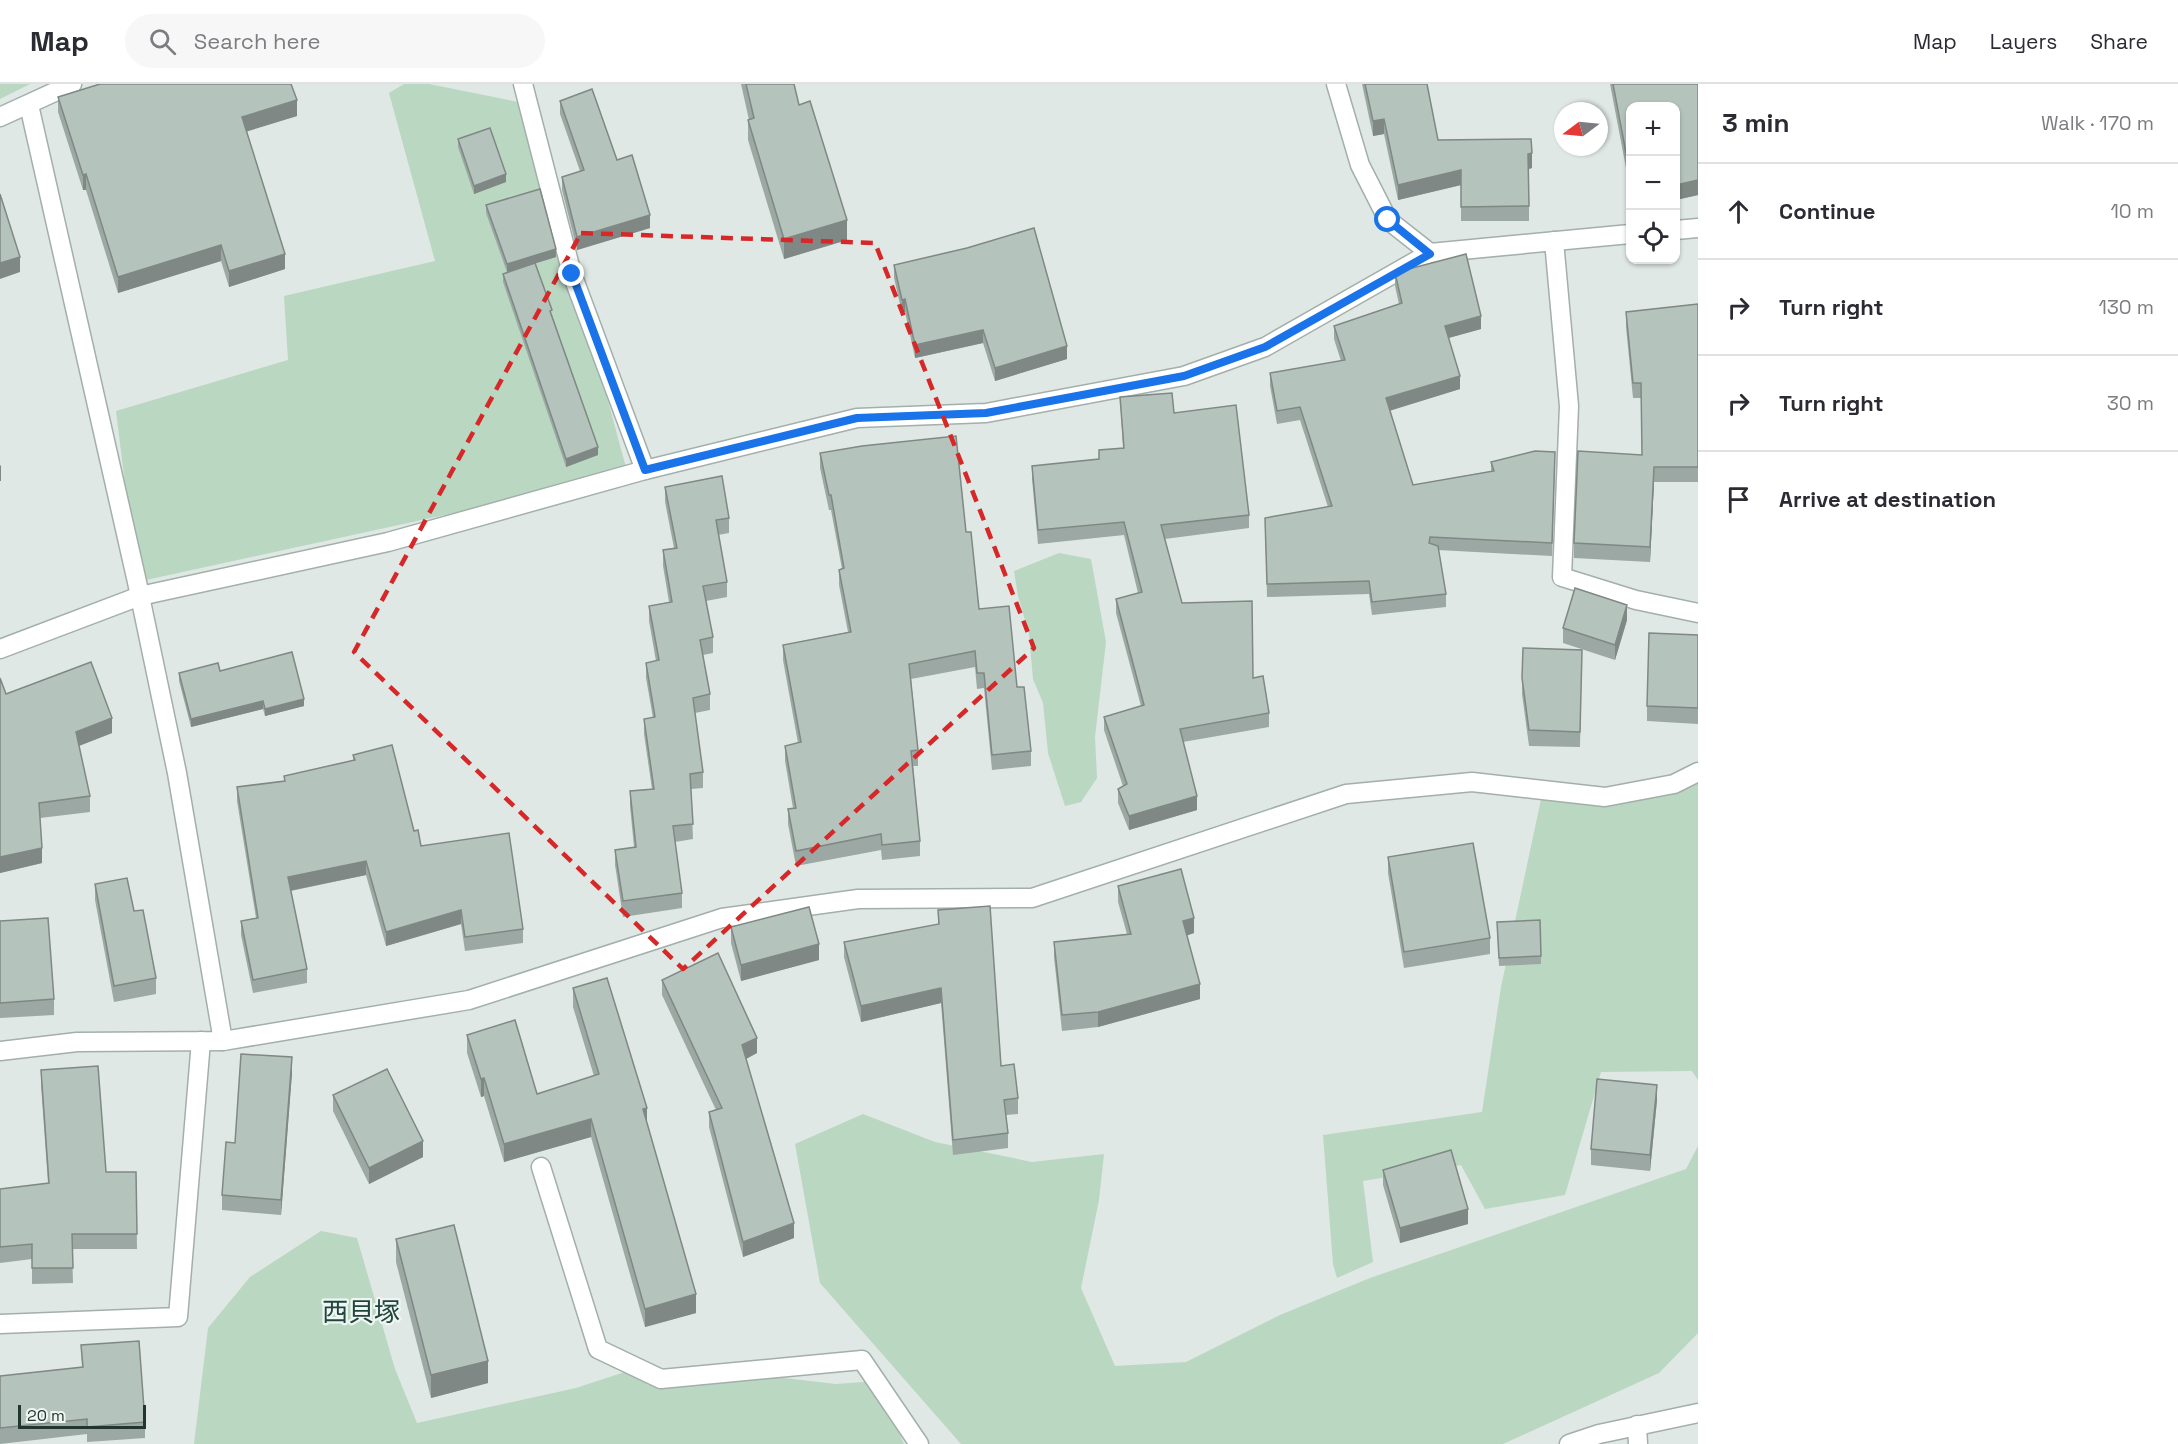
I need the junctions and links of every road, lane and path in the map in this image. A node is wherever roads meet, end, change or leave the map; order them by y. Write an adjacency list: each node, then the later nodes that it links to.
1 (72, 84): 4 (street)
2 (523, 84): 11 (street)
3 (1336, 84): 10 (street)
4 (29, 105): 5 (street); 12 (street)
5 (0, 117)
6 (1698, 228): 7 (street)
7 (1680, 230)
8 (1626, 234): 9 (street)
9 (1554, 241): 10 (street); 13 (street)
10 (1430, 254): 11 (street)
11 (645, 470): 12 (street)
12 (140, 596): 14 (street); 17 (street)
13 (1698, 613)
14 (0, 649)
15 (1698, 772): 17 (street)
16 (201, 1041): 17 (street); 18 (street); 20 (street)
17 (223, 1041)
18 (0, 1051)
19 (541, 1167): 23 (street)
20 (0, 1324)
21 (1698, 1413): 22 (street)
22 (1636, 1425): 24 (street); 25 (street)
23 (919, 1444)
24 (1569, 1444)
25 (1638, 1444)

